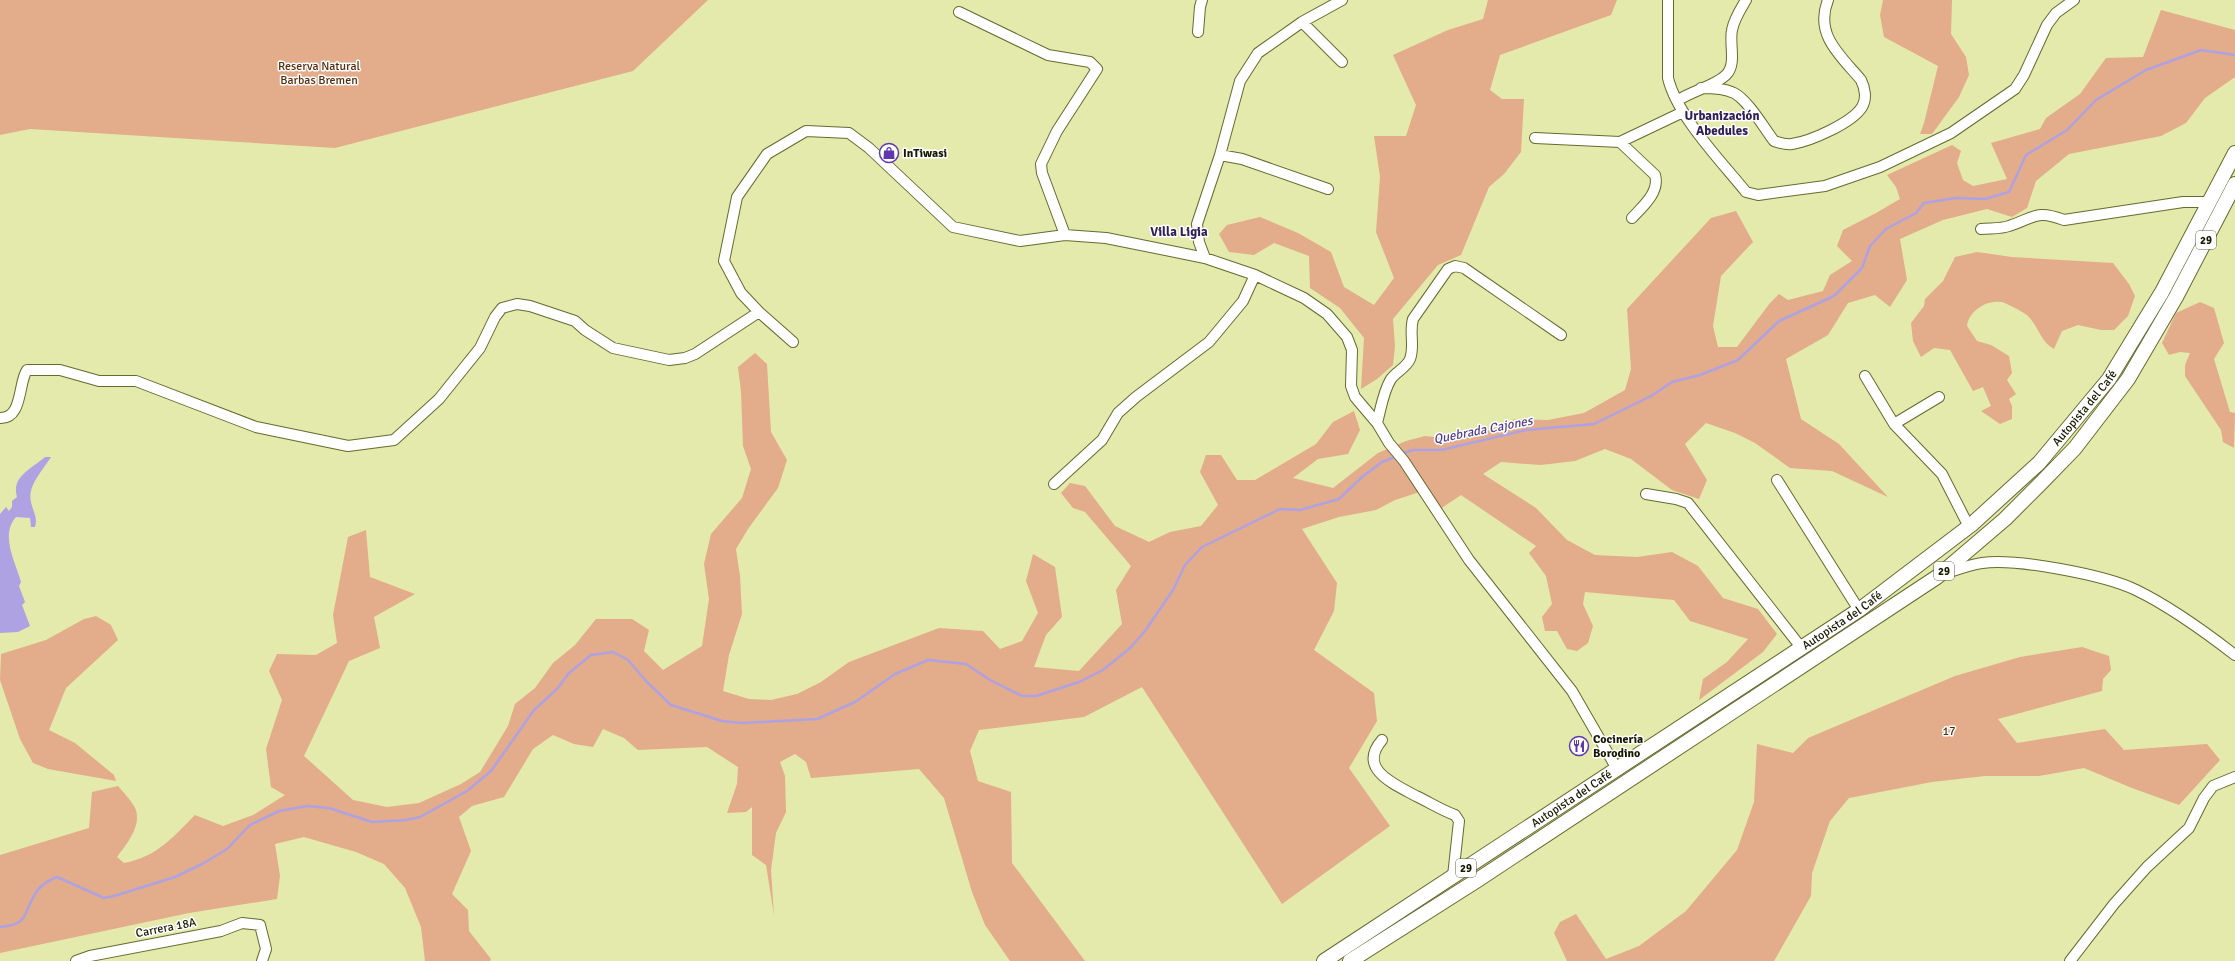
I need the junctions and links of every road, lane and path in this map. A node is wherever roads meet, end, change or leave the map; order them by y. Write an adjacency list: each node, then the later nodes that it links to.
1 (1202, 0): 9 (street)
2 (1668, 0): 12 (street)
3 (1746, 0): 11 (street)
4 (1828, 0): 11 (street)
5 (2074, 0): 13 (street)
6 (1335, 2): 8 (street)
7 (959, 12): 23 (street)
8 (1302, 22): 10 (street); 17 (street)
9 (1198, 32)
10 (1342, 62)
11 (1700, 88): 12 (street)
12 (1677, 101): 13 (street)
13 (1683, 112): 15 (street)
14 (1535, 138): 15 (street)
15 (1620, 142): 21 (street)
16 (2235, 153): 20 (highway, Autopista del Café / 29)
17 (1220, 155): 19 (street); 24 (street)
18 (2235, 184): 38 (highway, Autopista del Café / 29)
19 (1328, 189)
20 (2209, 202): 22 (street); 37 (highway, Autopista del Café / 29)
21 (1632, 218)
22 (1981, 229)
23 (1065, 235): 24 (street); 26 (street)
24 (1205, 258): 25 (street)
25 (1255, 275): 32 (street); 35 (street)
26 (759, 312): 28 (street); 31 (street)
27 (1561, 335): 32 (street)
28 (793, 342)
29 (1865, 376): 33 (street)
30 (1939, 397): 33 (street)
31 (0, 418)
32 (1377, 423): 43 (street)
33 (1894, 424): 37 (street)
34 (1777, 480): 39 (street)
35 (1054, 484)
36 (1646, 494): 40 (street)
37 (1971, 525): 39 (highway, Autopista del Café / 29)
38 (1937, 577): 41 (street); 49 (highway, Autopista del Café / 29)
39 (1859, 610): 40 (highway, Autopista del Café / 29)
40 (1800, 646): 43 (highway, Autopista del Café / 29)
41 (2235, 655)
42 (1382, 740): 45 (street)
43 (1617, 769): 45 (highway, Autopista del Café / 29)
44 (2235, 777): 50 (street)
45 (1453, 876): 48 (highway, Autopista del Café / 29)
46 (76, 961): 47 (street, Carrera 18A)
47 (262, 961)
48 (1324, 961)
49 (1350, 961)
50 (2070, 961)

